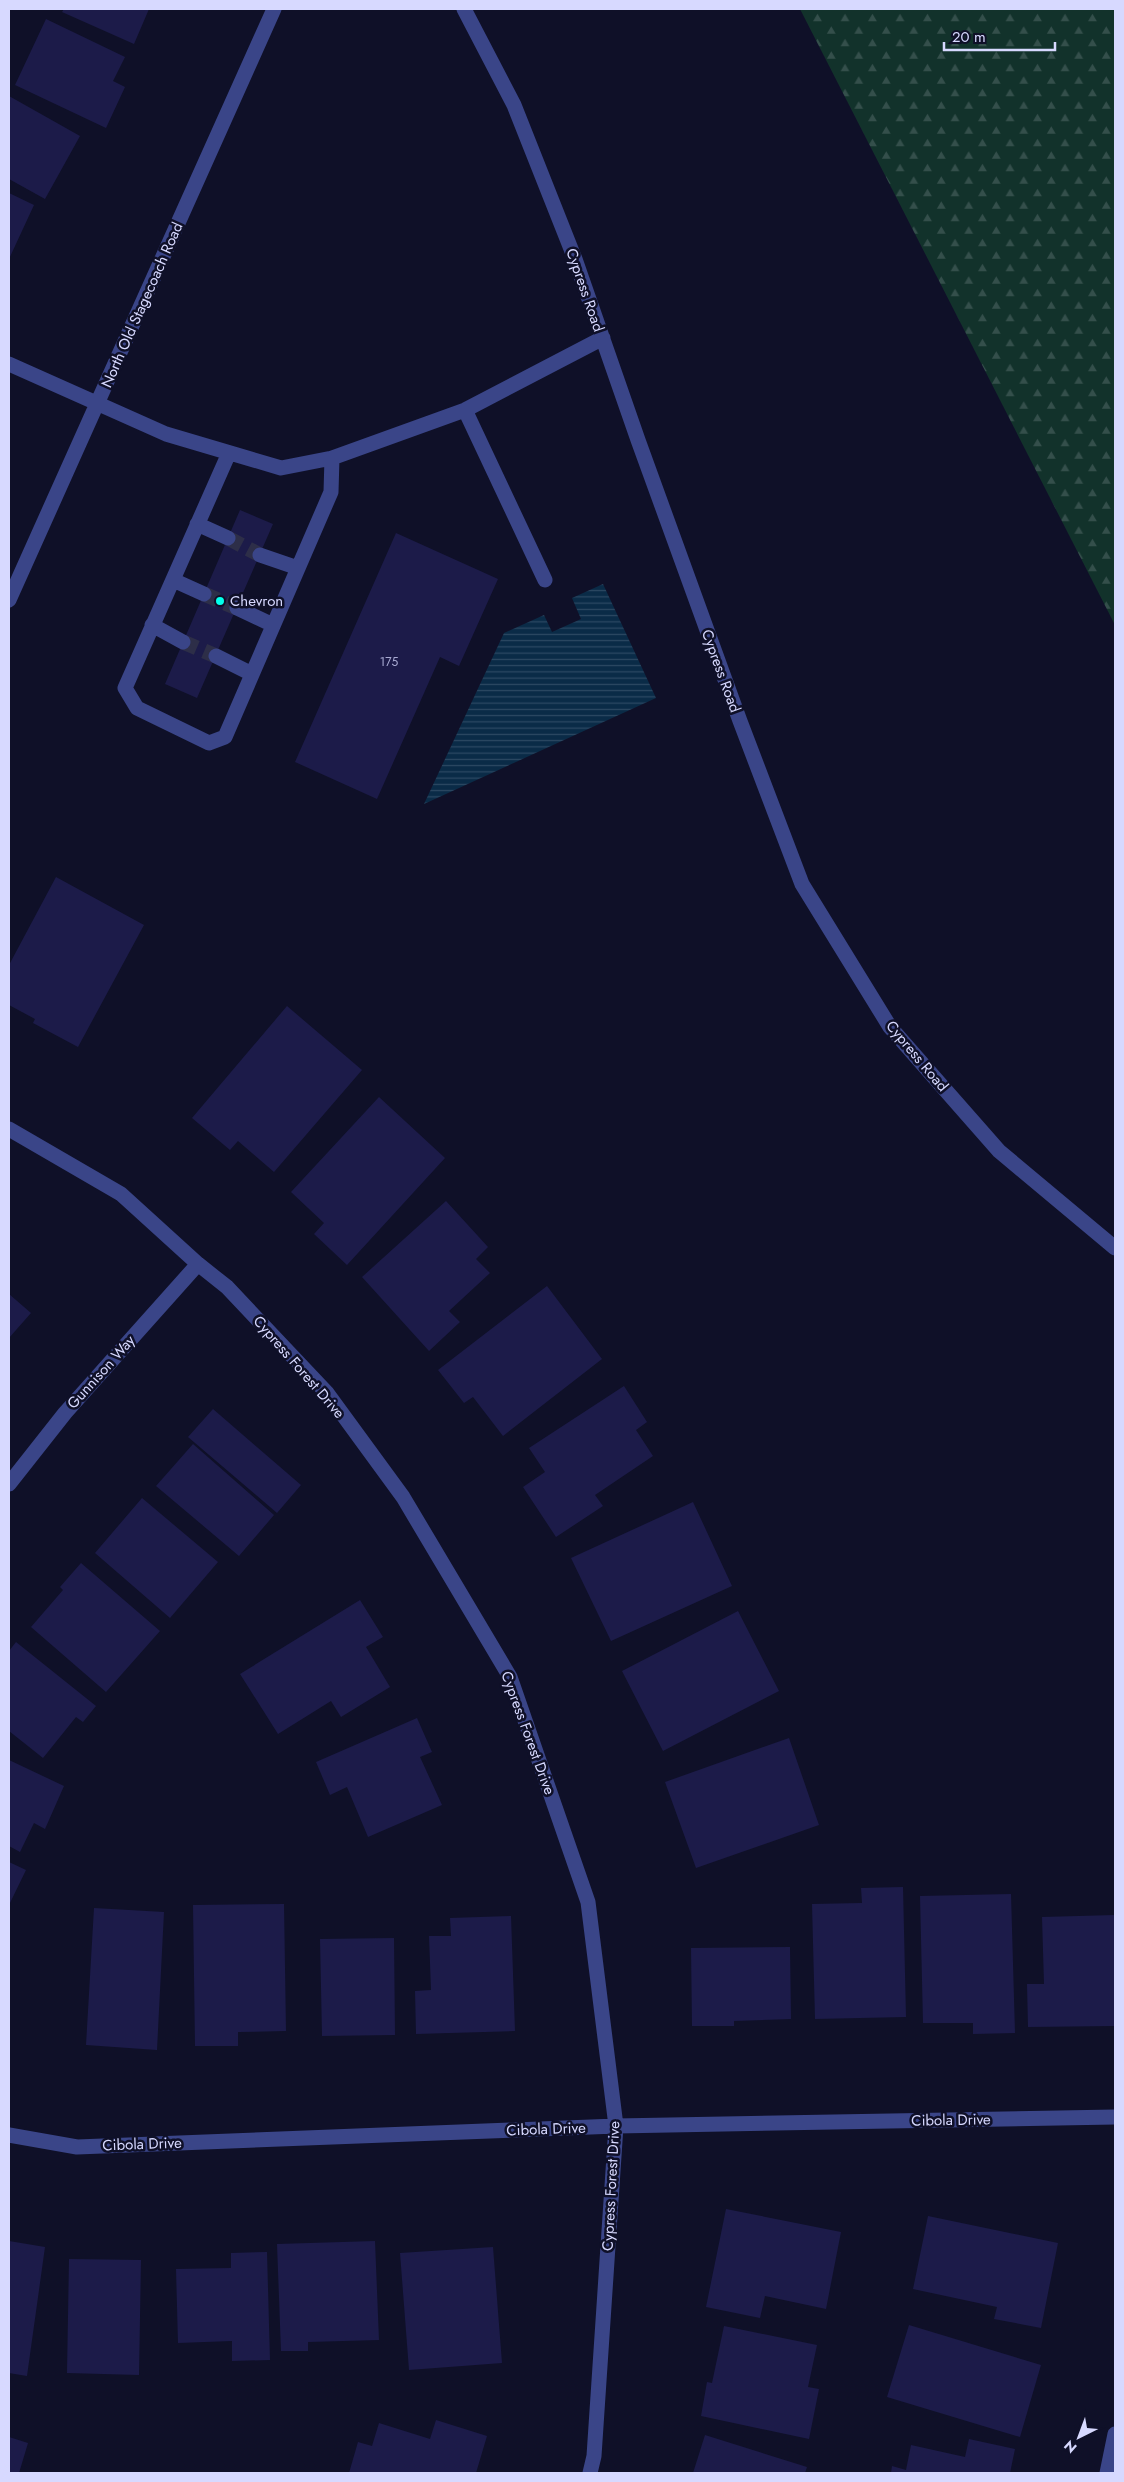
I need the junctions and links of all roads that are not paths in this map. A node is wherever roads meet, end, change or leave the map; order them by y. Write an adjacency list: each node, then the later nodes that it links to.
1 (274, 9): 5 (street, North Old Stagecoach Road)
2 (464, 9): 3 (street, Cypress Road)
3 (602, 338): 6 (street); 24 (street, Cypress Road)
4 (9, 364): 5 (street)
5 (97, 403): 7 (street); 16 (street, North Old Stagecoach Road)
6 (465, 410): 8 (street); 14 (street)
7 (229, 453): 8 (street); 9 (street)
8 (332, 458): 12 (street)
9 (197, 524): 10 (street); 13 (street)
10 (228, 538)
11 (260, 555): 12 (street)
12 (298, 568): 18 (street)
13 (173, 580): 15 (street); 19 (street)
14 (545, 580)
15 (204, 594)
16 (9, 600)
17 (237, 608): 18 (street)
18 (273, 625): 22 (street)
19 (152, 626): 20 (street); 22 (street)
20 (183, 642)
21 (216, 656): 22 (street)
22 (252, 674)
23 (9, 1129): 25 (street, Cypress Forest Drive)
24 (1115, 1248)
25 (198, 1264): 26 (street, Gunnison Way); 28 (street, Cypress Forest Drive)
26 (9, 1484)
27 (1115, 2117): 28 (street, Cibola Drive)
28 (616, 2126): 29 (street, Cibola Drive); 31 (street, Cypress Forest Drive)
29 (9, 2135)
30 (1115, 2434): 32 (street)
31 (590, 2473)
32 (1107, 2473)

